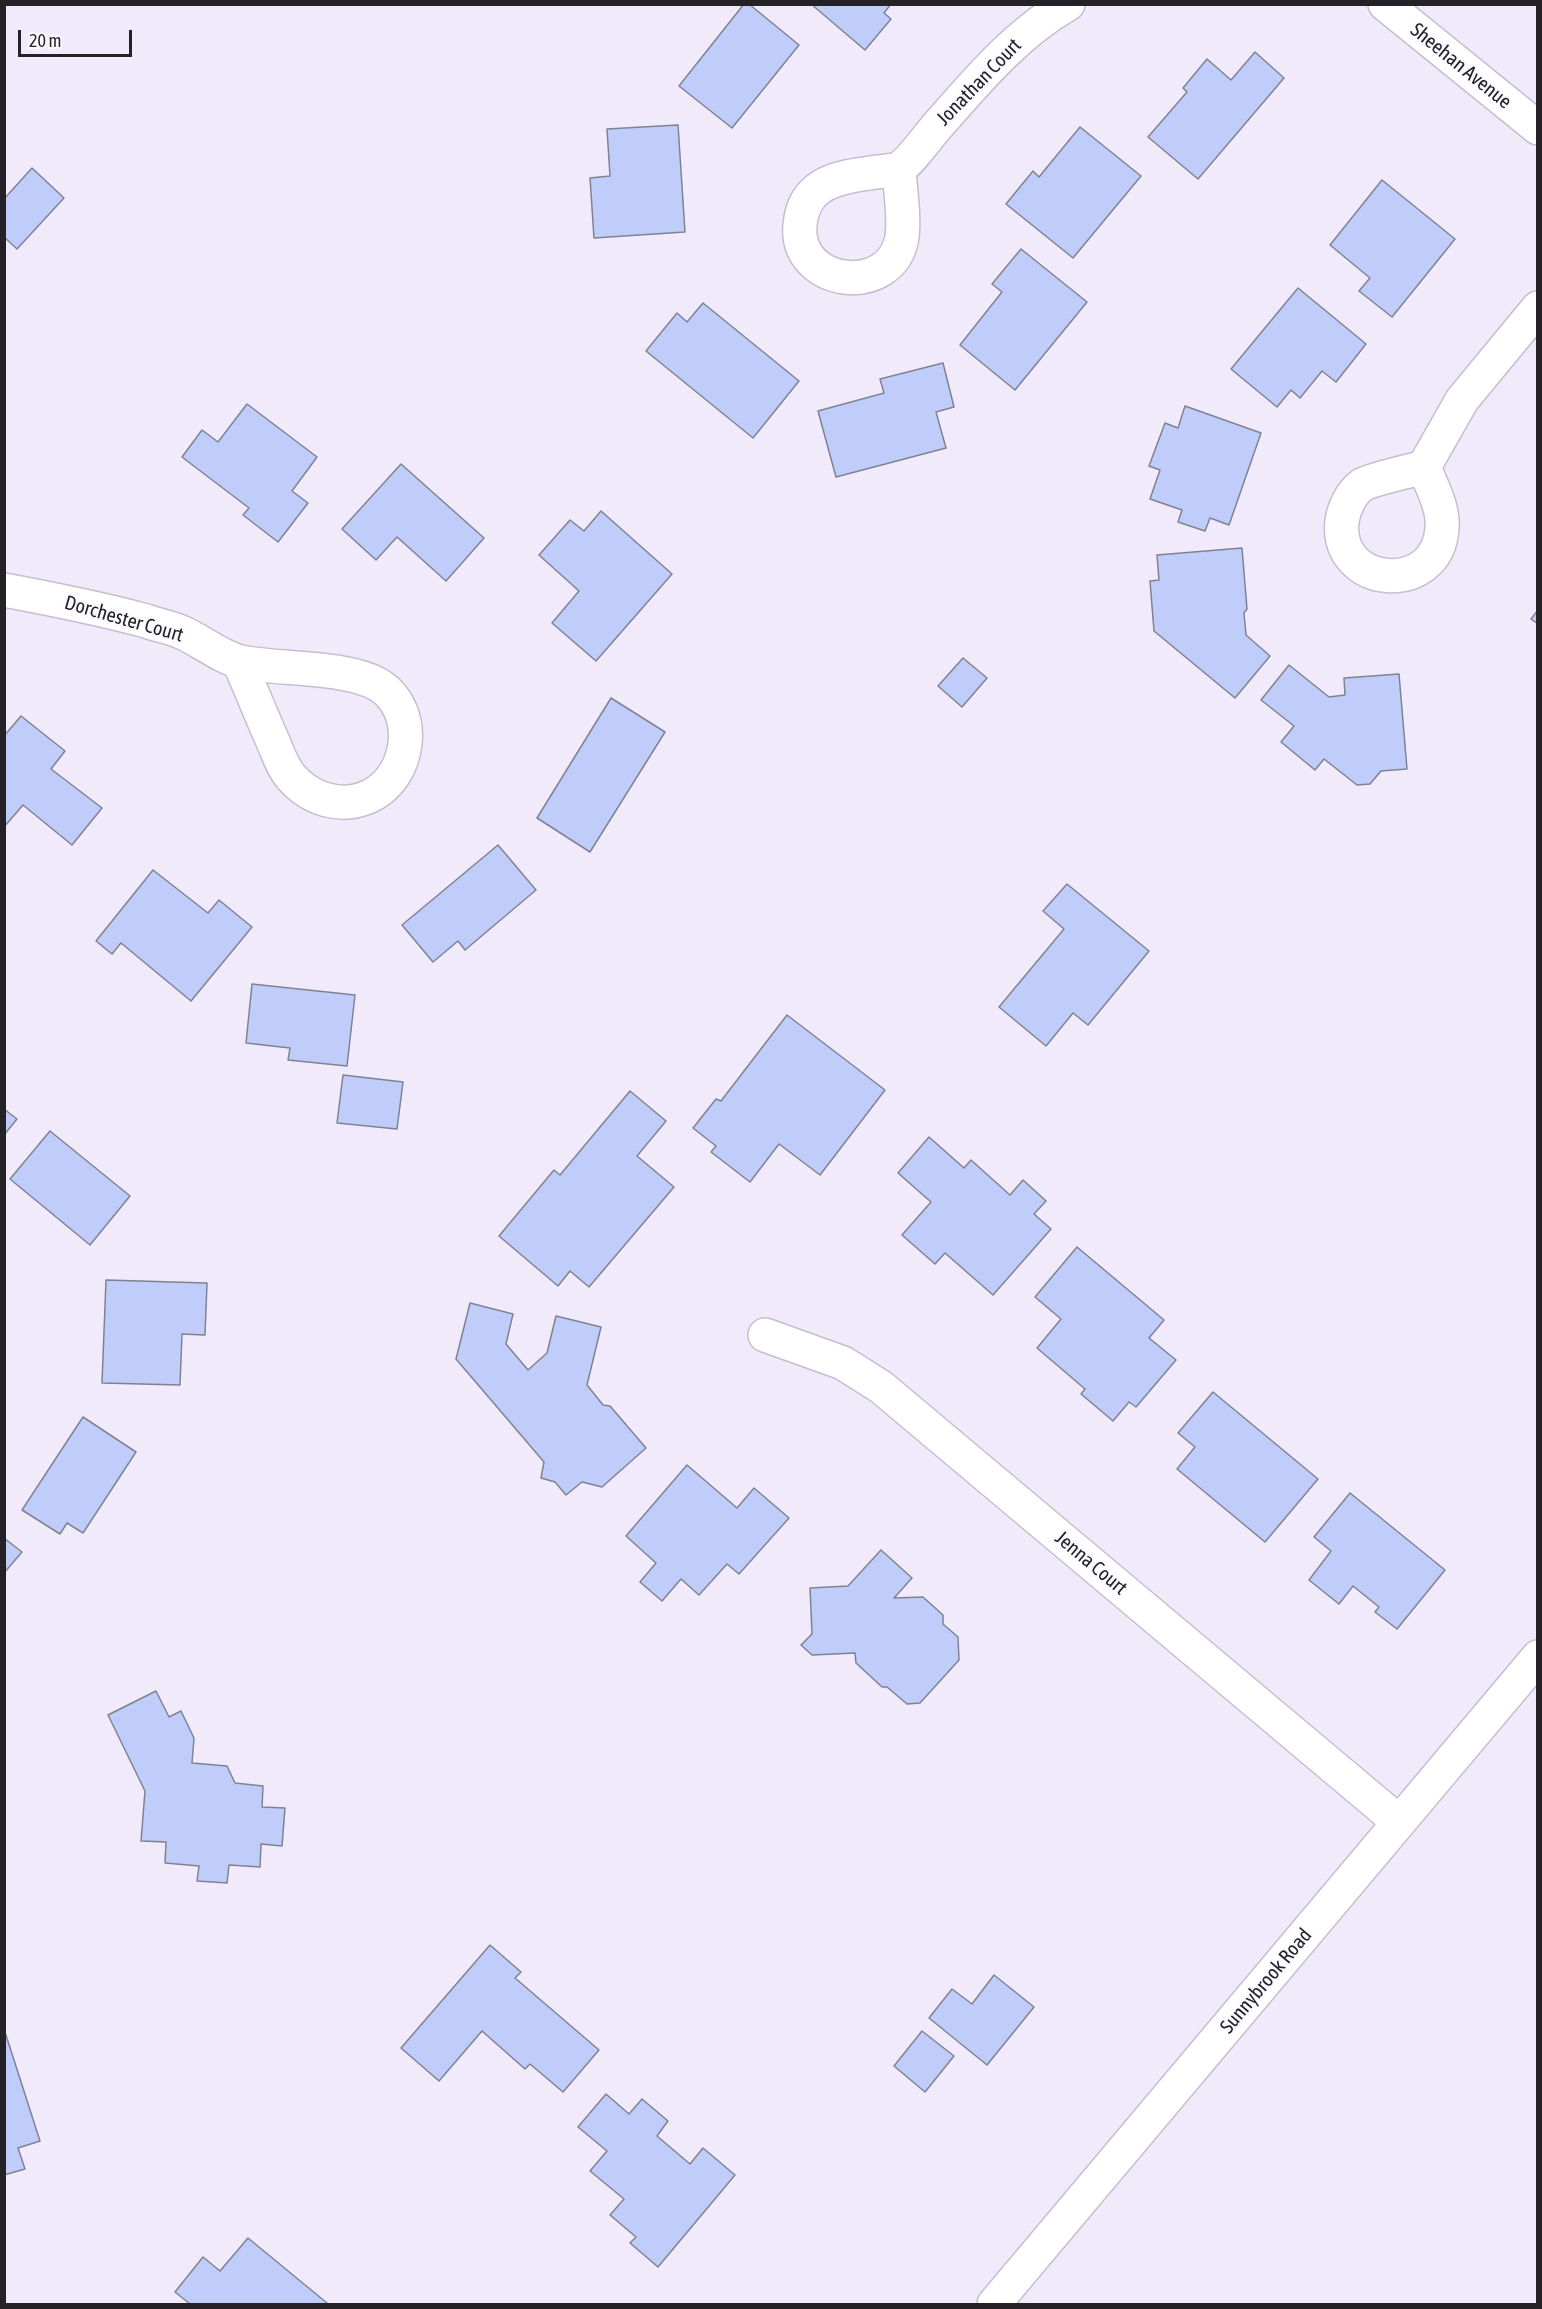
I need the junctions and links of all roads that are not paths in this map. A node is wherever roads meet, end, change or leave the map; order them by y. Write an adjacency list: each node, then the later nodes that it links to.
1 (1068, 4): 4 (street, Jonathan Court)
2 (1385, 4): 3 (street, Sheehan Avenue)
3 (1538, 128)
4 (899, 169)
5 (1538, 308): 6 (street)
6 (1424, 467)
7 (4, 590): 8 (street, Dorchester Court)
8 (239, 662): 8 (street, Dorchester Court)
9 (765, 1335): 11 (street, Jenna Court)
10 (1538, 1656): 11 (street, Sunnybrook Road)
11 (1399, 1822): 12 (street, Sunnybrook Road)
12 (994, 2304)

